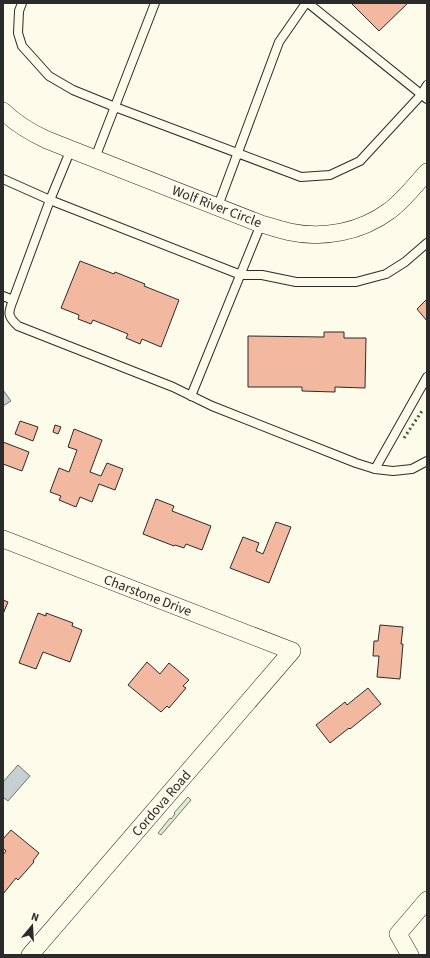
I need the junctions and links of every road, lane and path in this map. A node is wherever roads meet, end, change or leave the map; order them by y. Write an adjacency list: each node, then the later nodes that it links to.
1 (22, 3): 6 (lane)
2 (155, 3): 6 (lane)
3 (307, 3): 5 (lane); 9 (lane)
4 (427, 84): 5 (lane)
5 (424, 97): 9 (lane)
6 (115, 107): 9 (lane); 10 (lane)
7 (3, 111): 8 (street, Wolf River Circle)
8 (72, 149): 10 (street, Wolf River Circle); 13 (lane)
9 (238, 153): 14 (lane)
10 (95, 158): 14 (street, Wolf River Circle)
11 (427, 172): 15 (street, Wolf River Circle)
12 (3, 179): 13 (lane)
13 (50, 200): 17 (lane); 19 (lane)
14 (218, 206): 15 (street, Wolf River Circle)
15 (260, 224): 17 (lane)
16 (427, 243): 17 (lane)
17 (241, 275): 21 (lane)
18 (3, 296): 19 (lane)
19 (13, 300): 21 (lane)
20 (427, 377): 23 (lane)
21 (191, 396): 23 (lane)
22 (427, 461): 23 (lane)
23 (375, 469)
24 (3, 539): 25 (street, Charstone Drive)
25 (292, 651): 27 (street, Cordova Road)
26 (427, 900): 28 (street)
27 (30, 955)
28 (410, 955)

